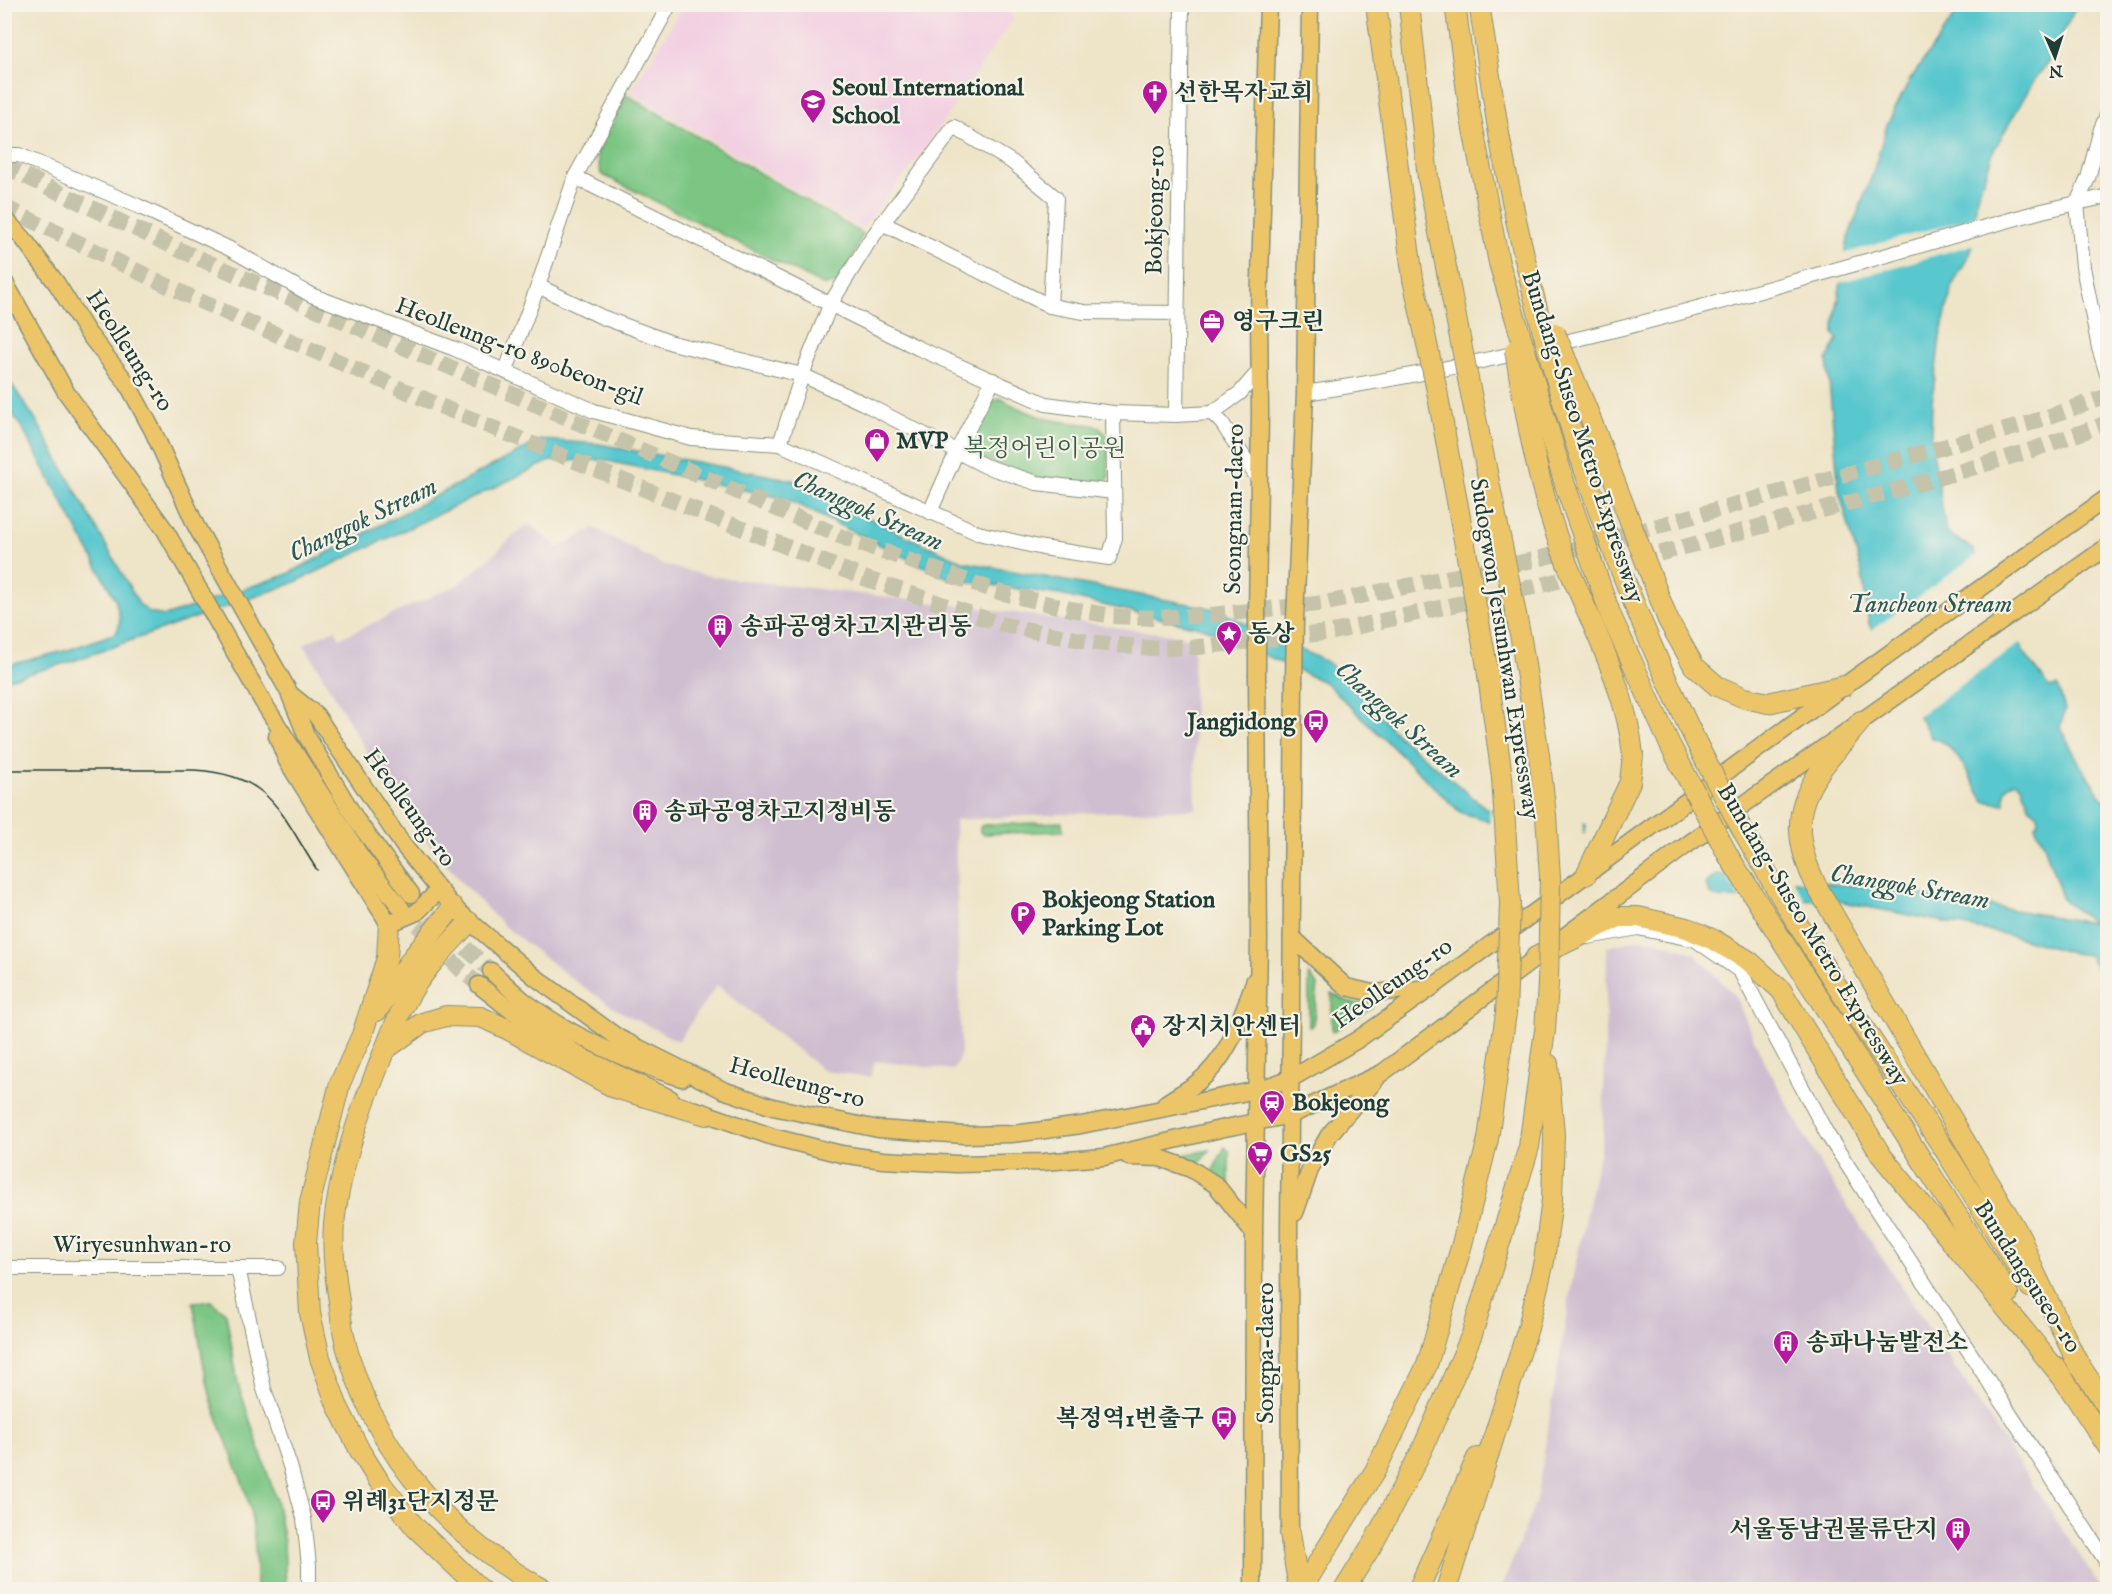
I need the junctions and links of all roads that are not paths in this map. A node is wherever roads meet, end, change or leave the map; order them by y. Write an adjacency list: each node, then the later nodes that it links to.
1 (670, 4): 11 (street)
2 (1182, 4): 22 (street, Bokjeong-ro)
3 (1268, 4): 24 (main road, Seongnam-daero)
4 (1310, 4): 28 (main road)
5 (1376, 4): 87 (highway, Sudogwon Je1sunhwan Expressway, bridge)
6 (1409, 4): 54 (highway, Sudogwon Je1sunhwan Expressway, bridge)
7 (1455, 4): 17 (highway, Bundang-Suseo Metro Expressway, bridge)
8 (1479, 4): 16 (highway, Bundang-Suseo Metro Expressway, bridge)
9 (2108, 113): 13 (street)
10 (4, 155): 23 (street, Heolleung-ro 890beon-gil)
11 (575, 177): 19 (street); 20 (street)
12 (2108, 196): 13 (street)
13 (2077, 203): 26 (street); 28 (street)
14 (4, 218): 40 (main road, Heolleung-ro)
15 (882, 223): 20 (street); 21 (street); 21 (street)
16 (1525, 258): 39 (highway, bridge); 65 (highway, Bundang-Suseo Metro Expressway, bridge)
17 (1499, 262): 42 (highway, bridge); 67 (highway, Bundang-Suseo Metro Expressway, bridge)
18 (4, 281): 45 (main road)
19 (538, 286): 23 (street); 25 (street)
20 (831, 303): 25 (street); 27 (street)
21 (1050, 306): 22 (street)
22 (1177, 313): 31 (street, Bokjeong-ro)
23 (506, 370): 32 (street, Heolleung-ro 890beon-gil)
24 (1259, 371): 30 (street); 34 (main road, Seongnam-daero)
25 (802, 375): 32 (street); 33 (street)
26 (2108, 377)
27 (993, 380): 29 (street); 33 (street)
28 (1305, 393): 47 (main road, bridge)
29 (1113, 413): 31 (street); 35 (street, Heolleung-ro 890beon-gil)
30 (1212, 413): 31 (street); 34 (street)
31 (1176, 415)
32 (780, 444): 37 (street, Heolleung-ro 890beon-gil)
33 (957, 451): 35 (street); 37 (street)
34 (1258, 479): 51 (main road, Seongnam-daero, bridge)
35 (1114, 492): 37 (street, Heolleung-ro 890beon-gil)
36 (2108, 497): 39 (main road, Heolleung-ro)
37 (930, 512)
38 (2108, 546): 41 (main road)
39 (1844, 686): 42 (main road, Heolleung-ro)
40 (290, 694): 43 (main road, Heolleung-ro); 45 (main road)
41 (1861, 721): 49 (main road); 73 (highway)
42 (1586, 875): 53 (main road, Heolleung-ro)
43 (439, 890): 44 (main road, Heolleung-ro); 45 (main road)
44 (453, 907): 46 (main road, Heolleung-ro); 55 (highway)
45 (400, 909): 55 (highway)
46 (469, 922): 56 (highway); 59 (main road, Heolleung-ro)
47 (1292, 937): 53 (main road); 58 (main road)
48 (1572, 939): 49 (highway); 74 (highway); 80 (street)
49 (1536, 957): 57 (main road)
50 (491, 971): 59 (main road)
51 (1259, 971): 60 (main road, Seongnam-daero); 61 (main road)
52 (479, 985): 62 (main road)
53 (1431, 988): 58 (main road, Heolleung-ro)
54 (1545, 1030): 75 (highway); 88 (highway, Sudogwon Je1sunhwan Expressway)
55 (362, 1035): 81 (highway)
56 (386, 1049): 62 (highway); 79 (highway)
57 (1382, 1073): 63 (main road); 68 (main road)
58 (1292, 1078): 60 (main road, Heolleung-ro); 63 (main road)
59 (723, 1090): 61 (main road, Heolleung-ro)
60 (1257, 1090): 61 (main road, Heolleung-ro); 64 (main road, Seongnam-daero)
61 (1156, 1109)
62 (706, 1114): 66 (main road)
63 (1291, 1115): 64 (main road); 68 (main road, Songpa-daero)
64 (1256, 1123): 66 (main road); 69 (main road, Songpa-daero)
65 (1946, 1152): 73 (highway, Bundangsuseo-ro)
66 (1104, 1157): 69 (main road)
67 (1925, 1165): 74 (highway, Bundangsuseo-ro)
68 (1289, 1228): 78 (main road, Songpa-daero)
69 (1254, 1233): 85 (main road, Songpa-daero)
70 (4, 1268): 71 (street, Wiryesunhwan-ro)
71 (238, 1268): 72 (street, Wiryesunhwan-ro); 82 (street)
72 (278, 1268)
73 (2079, 1366): 76 (highway, Bundangsuseo-ro)
74 (2062, 1377): 77 (highway, Bundangsuseo-ro)
75 (1510, 1385): 89 (highway); 90 (highway)
76 (2108, 1408)
77 (2108, 1447)
78 (1290, 1533): 86 (main road, Songpa-daero); 87 (highway)
79 (482, 1548): 83 (highway); 84 (highway)
80 (2108, 1564)
81 (481, 1589)
82 (309, 1590)
83 (528, 1590)
84 (545, 1590)
85 (1253, 1590)
86 (1290, 1590)
87 (1300, 1590)
88 (1344, 1590)
89 (1418, 1590)
90 (1446, 1590)

